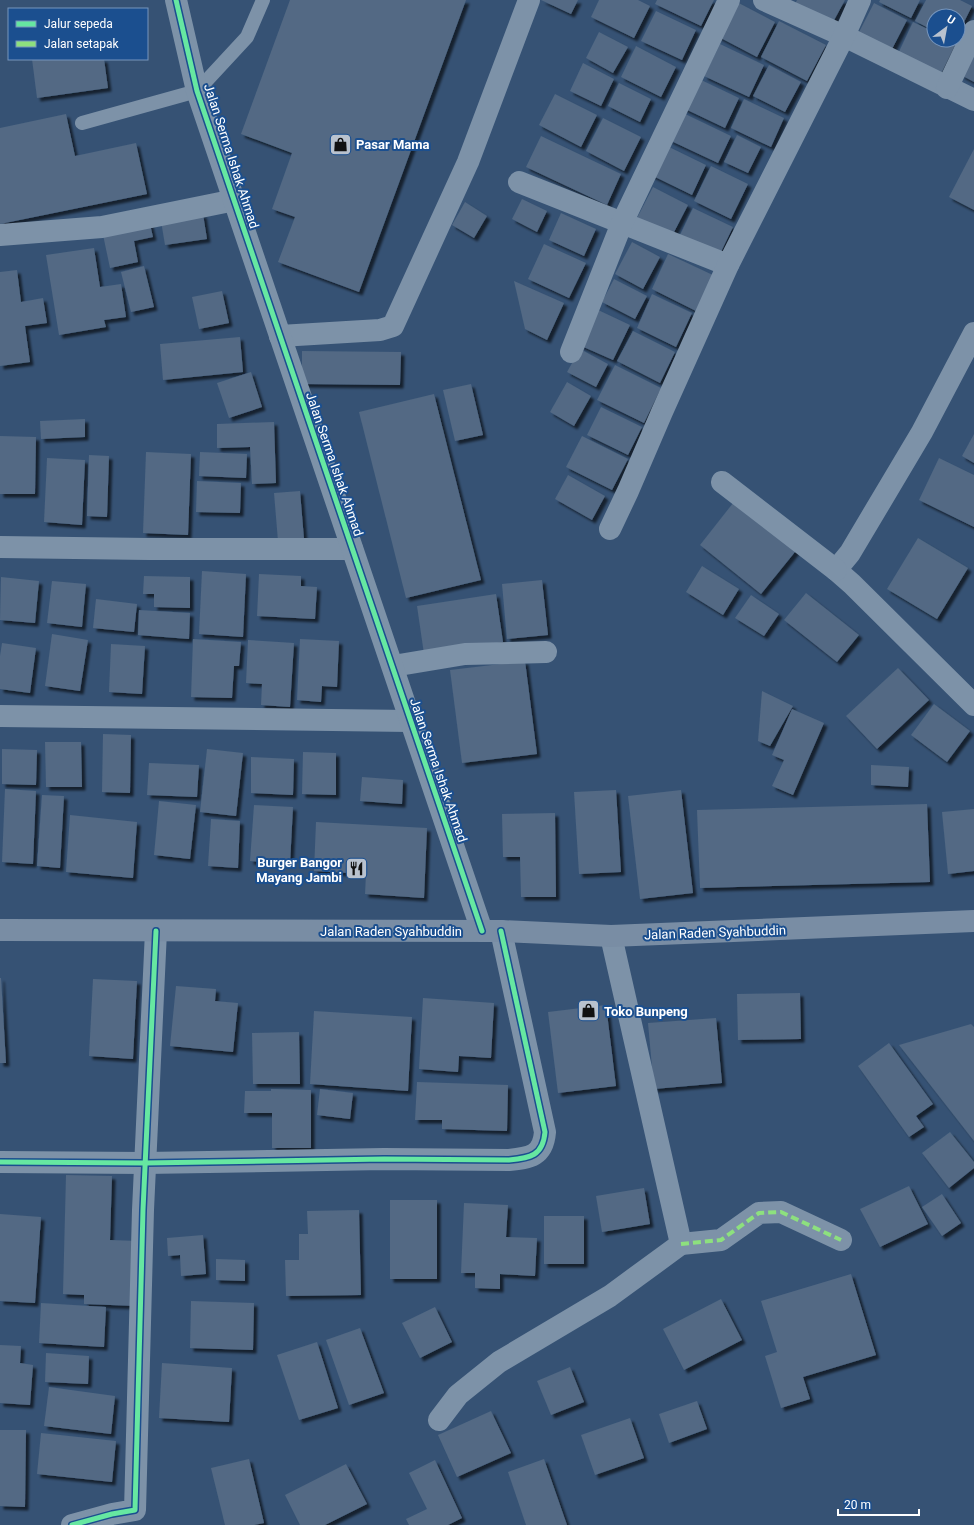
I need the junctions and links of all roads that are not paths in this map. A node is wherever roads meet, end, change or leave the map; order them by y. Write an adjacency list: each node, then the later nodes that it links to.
1 (176, 0): 10 (street, Jalan Serma Ishak Ahmad)
2 (263, 0): 10 (lane)
3 (529, 0): 19 (street)
4 (729, 0): 15 (street)
5 (764, 0): 8 (street)
6 (860, 0): 8 (street)
7 (974, 31): 9 (street)
8 (844, 36): 9 (street); 17 (street)
9 (947, 88): 11 (street)
10 (197, 91): 12 (lane); 14 (street, Jalan Serma Ishak Ahmad)
11 (974, 100)
12 (82, 123)
13 (519, 182): 15 (street)
14 (235, 200): 16 (street); 19 (street, Jalan Serma Ishak Ahmad)
15 (622, 223): 17 (street); 20 (street)
16 (0, 235)
17 (728, 266): 22 (street)
18 (974, 333): 25 (street)
19 (280, 336): 24 (street, Jalan Serma Ishak Ahmad)
20 (571, 352)
21 (722, 482): 25 (street)
22 (610, 528)
23 (0, 548): 24 (street)
24 (352, 549): 27 (street, Jalan Serma Ishak Ahmad)
25 (836, 570): 28 (street)
26 (546, 652): 27 (street)
27 (393, 666): 30 (street, Jalan Serma Ishak Ahmad)
28 (973, 702)
29 (0, 716): 30 (street)
30 (410, 721): 34 (street, Jalan Serma Ishak Ahmad)
31 (974, 921): 35 (main road, Jalan Raden Syahbuddin)
32 (0, 930): 33 (main road, Jalan Raden Syahbuddin)
33 (156, 931): 34 (main road, Jalan Raden Syahbuddin); 37 (street)
34 (492, 931): 35 (main road, Jalan Raden Syahbuddin); 37 (street, Jalan Serma Ishak Ahmad)
35 (611, 936): 39 (street)
36 (0, 1162): 37 (street, Jalan Serma Ishak Ahmad)
37 (145, 1163): 41 (street)
38 (841, 1240): 39 (street)
39 (681, 1244): 40 (street)
40 (439, 1420)
41 (72, 1525)

